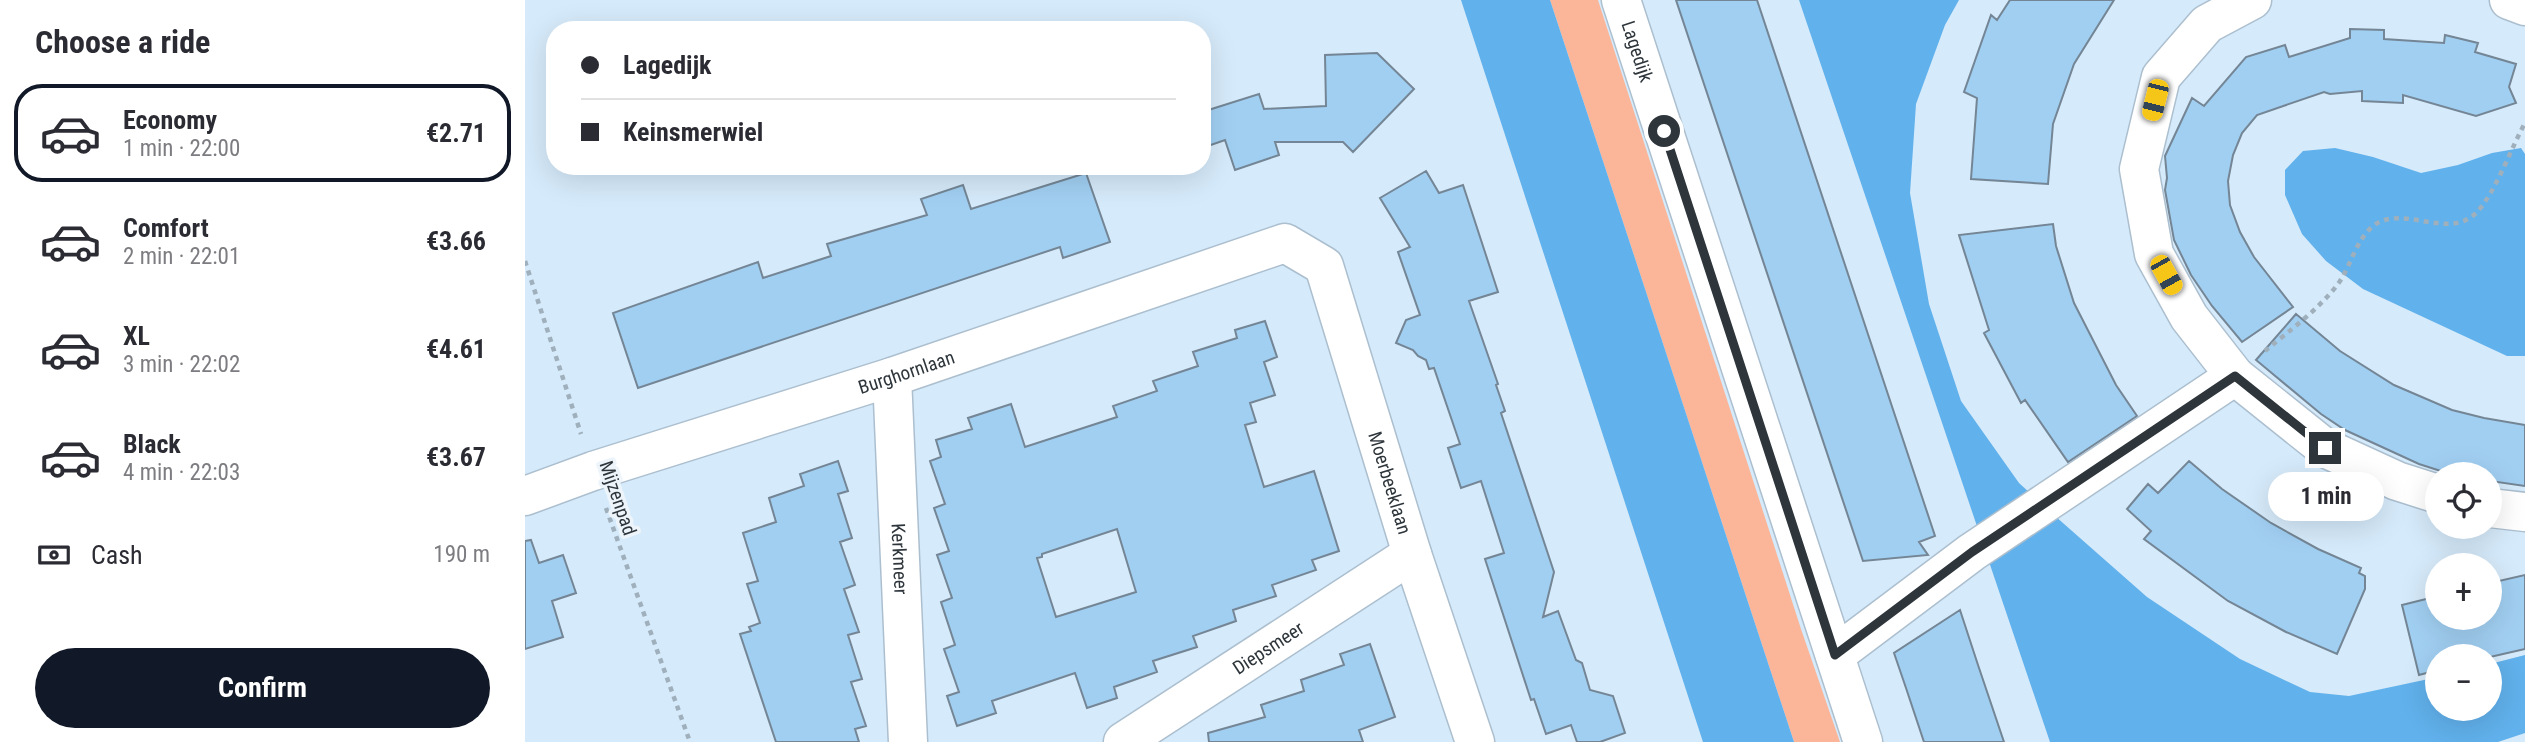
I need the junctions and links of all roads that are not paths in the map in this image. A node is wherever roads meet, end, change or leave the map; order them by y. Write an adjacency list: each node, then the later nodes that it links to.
1 (1621, 0): 13 (street, Lagedijk)
2 (2252, 0): 6 (street)
3 (2509, 0): 4 (street)
4 (2525, 6)
5 (1285, 243): 7 (street, Burghornlaan); 12 (street, Moerbeeklaan)
6 (2235, 376): 8 (street); 13 (street)
7 (892, 377): 9 (street, Burghornlaan); 14 (street, Kerkmeer)
8 (2425, 490)
9 (525, 496)
10 (2502, 509): 11 (street)
11 (2525, 512)
12 (1412, 554): 15 (street, Diepsmeer); 16 (street, Moerbeeklaan)
13 (1835, 655): 17 (street, Lagedijk)
14 (909, 741)
15 (1123, 742)
16 (1475, 742)
17 (1863, 742)

